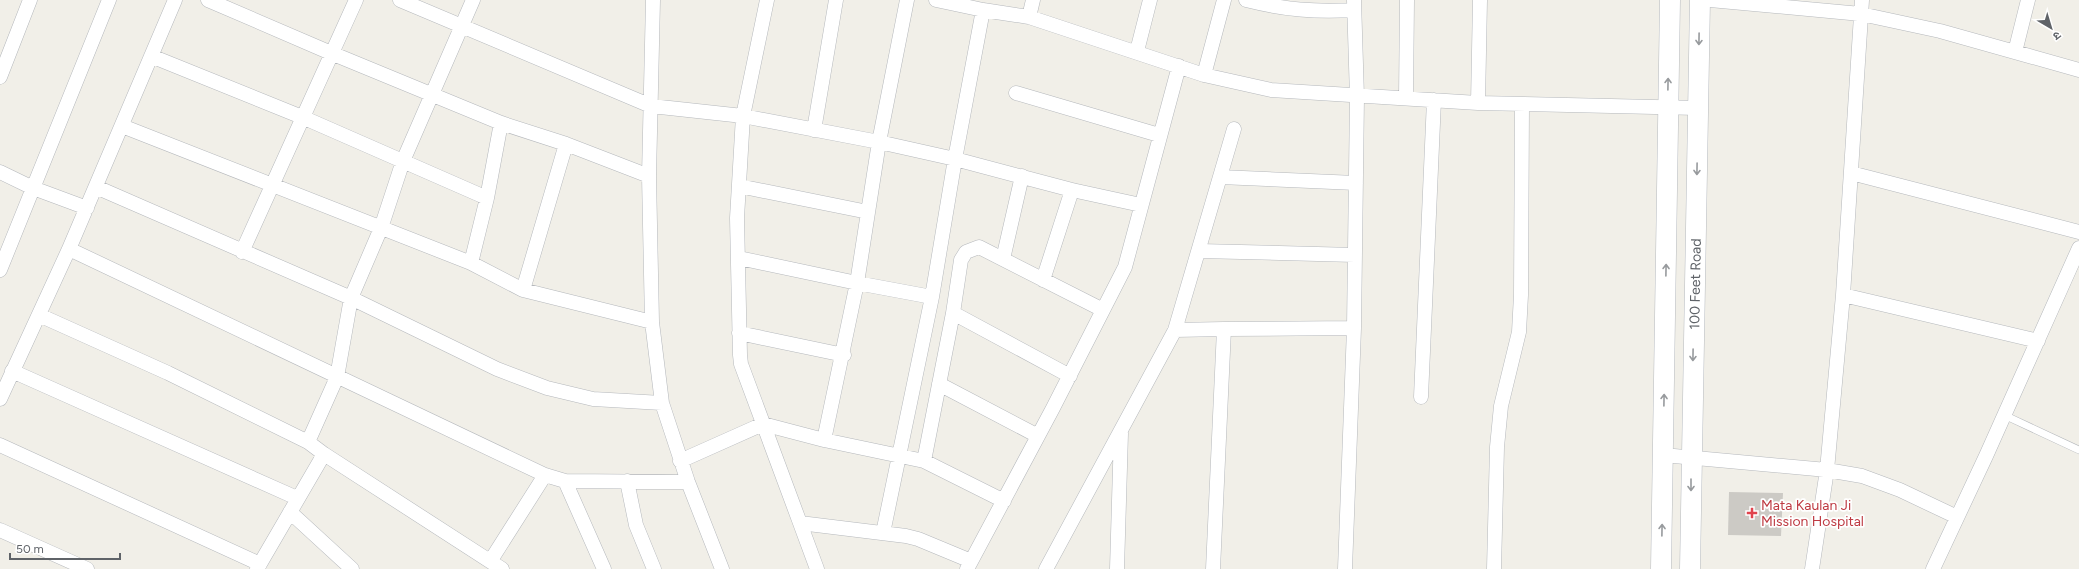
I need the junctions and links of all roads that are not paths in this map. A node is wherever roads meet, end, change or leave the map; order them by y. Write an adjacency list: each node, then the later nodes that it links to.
1 (30, 0): 36 (street)
2 (109, 0): 67 (street)
3 (175, 0): 32 (street)
4 (208, 0): 31 (street)
5 (356, 0): 31 (street)
6 (400, 0): 28 (street)
7 (473, 0): 28 (street)
8 (654, 0): 44 (street)
9 (766, 0): 47 (street)
10 (836, 0): 52 (street)
11 (907, 0): 54 (street)
12 (936, 0): 25 (street)
13 (1033, 0): 27 (street)
14 (1150, 0): 29 (street)
15 (1224, 0): 35 (street)
16 (1246, 0): 24 (street)
17 (1407, 0): 40 (street)
18 (1480, 0): 42 (street)
19 (1670, 0): 45 (main road, 100 Feet Road, one-way to 19)
20 (1700, 0): 46 (main road, 100 Feet Road, one-way to 46)
21 (1710, 0): 26 (street)
22 (1862, 0): 26 (street)
23 (2028, 0): 30 (street)
24 (1354, 5): 39 (street)
25 (983, 10): 27 (street); 56 (street)
26 (1861, 14): 30 (street); 59 (street)
27 (1029, 17): 29 (street)
28 (462, 26): 38 (street); 44 (street)
29 (1137, 51): 33 (street)
30 (2015, 52): 34 (street)
31 (331, 53): 38 (street); 48 (street)
32 (151, 56): 48 (street); 50 (street)
33 (1179, 66): 35 (street); 53 (street)
34 (2079, 70)
35 (1204, 75): 39 (street)
36 (0, 77)
37 (1016, 93): 53 (street)
38 (432, 94): 49 (street); 57 (street)
39 (1357, 97): 40 (street); 63 (street)
40 (1406, 98): 41 (street)
41 (1434, 100): 42 (street); 104 (street)
42 (1478, 103): 43 (street)
43 (1522, 104): 45 (street); 147 (street)
44 (652, 106): 47 (street); 60 (street)
45 (1668, 106): 46 (street); 116 (main road, 100 Feet Road, one-way to 45)
46 (1698, 108): 118 (main road, 100 Feet Road, one-way to 118)
47 (743, 116): 52 (street); 65 (street)
48 (302, 117): 57 (street); 64 (street)
49 (501, 123): 55 (street); 69 (street)
50 (122, 126): 64 (street); 66 (street)
51 (1234, 129): 62 (street)
52 (814, 130): 54 (street)
53 (1160, 135): 70 (street)
54 (879, 142): 56 (street); 72 (street)
55 (566, 144): 60 (street); 86 (street)
56 (955, 159): 61 (street); 88 (street)
57 (403, 161): 69 (street); 73 (street)
58 (0, 172): 67 (street)
59 (1851, 173): 74 (street); 87 (street)
60 (649, 176): 93 (street)
61 (1022, 176): 68 (street); 81 (street)
62 (1220, 177): 63 (street); 77 (street)
63 (1356, 183): 79 (street)
64 (271, 185): 73 (street); 78 (street)
65 (739, 186): 72 (street); 80 (street)
66 (96, 187): 71 (street); 78 (street)
67 (33, 188): 71 (street); 83 (street)
68 (1072, 190): 70 (street); 84 (street)
69 (487, 198): 82 (street)
70 (1141, 205): 90 (street)
71 (87, 208): 76 (street)
72 (868, 212): 85 (street)
73 (381, 228): 82 (street); 89 (street)
74 (2079, 232)
75 (2079, 248): 98 (street)
76 (69, 249): 92 (street); 102 (street)
77 (1199, 251): 79 (street); 96 (street)
78 (242, 252): 89 (street)
79 (1355, 255): 94 (street)
80 (739, 258): 85 (street); 97 (street)
81 (1003, 259): 84 (street); 91 (street)
82 (471, 263): 86 (street)
83 (0, 270)
84 (1043, 280): 90 (street)
85 (857, 284): 88 (street); 99 (street)
86 (523, 290): 93 (street)
87 (1844, 295): 98 (street); 121 (street)
88 (932, 297): 117 (street)
89 (351, 298): 102 (street); 106 (street)
90 (1103, 310): 101 (street)
91 (953, 313): 101 (street); 103 (street)
92 (39, 315): 100 (street); 112 (street)
93 (652, 322): 106 (street)
94 (1354, 328): 95 (street); 146 (street)
95 (1224, 329): 96 (street); 145 (street)
96 (1175, 330): 109 (street)
97 (739, 333): 99 (street); 108 (street)
98 (2038, 341): 107 (street)
99 (844, 354): 111 (street)
100 (12, 371): 105 (street); 126 (street)
101 (1070, 376): 110 (street)
102 (337, 377): 112 (street); 122 (street)
103 (939, 384): 110 (street); 120 (street)
104 (1421, 397)
105 (0, 399)
106 (662, 403): 119 (street)
107 (2004, 415): 114 (lane); 129 (street)
108 (763, 424): 111 (street); 119 (street); 130 (street)
109 (1121, 431): 143 (street); 144 (street)
110 (1038, 436): 127 (street)
111 (824, 440): 117 (street)
112 (308, 442): 115 (street)
113 (0, 445): 135 (street)
114 (2079, 450)
115 (324, 454): 126 (street); 133 (street)
116 (1663, 455): 118 (street); 148 (main road, 100 Feet Road, one-way to 116)
117 (900, 457): 120 (street); 132 (street)
118 (1691, 459): 121 (street); 149 (main road, 100 Feet Road, one-way to 149)
119 (680, 461): 125 (street)
120 (924, 461): 127 (street)
121 (1827, 470): 129 (street); 150 (street)
122 (545, 475): 123 (street); 133 (street)
123 (565, 481): 124 (street); 139 (street)
124 (627, 481): 125 (street); 140 (street)
125 (688, 482): 141 (street)
126 (297, 498): 128 (street)
127 (1004, 501): 134 (street)
128 (290, 512): 135 (street); 137 (street)
129 (1957, 517): 151 (street)
130 (800, 523): 132 (street); 142 (street)
131 (0, 530): 136 (street)
132 (883, 533): 134 (street)
133 (491, 560): 138 (street)
134 (969, 565)
135 (258, 566)
136 (86, 569)
137 (352, 569)
138 (502, 569)
139 (604, 569)
140 (654, 569)
141 (722, 569)
142 (817, 569)
143 (1046, 569)
144 (1117, 569)
145 (1213, 569)
146 (1345, 569)
147 (1494, 569)
148 (1661, 569)
149 (1690, 569)
150 (1812, 569)
151 (1933, 569)

